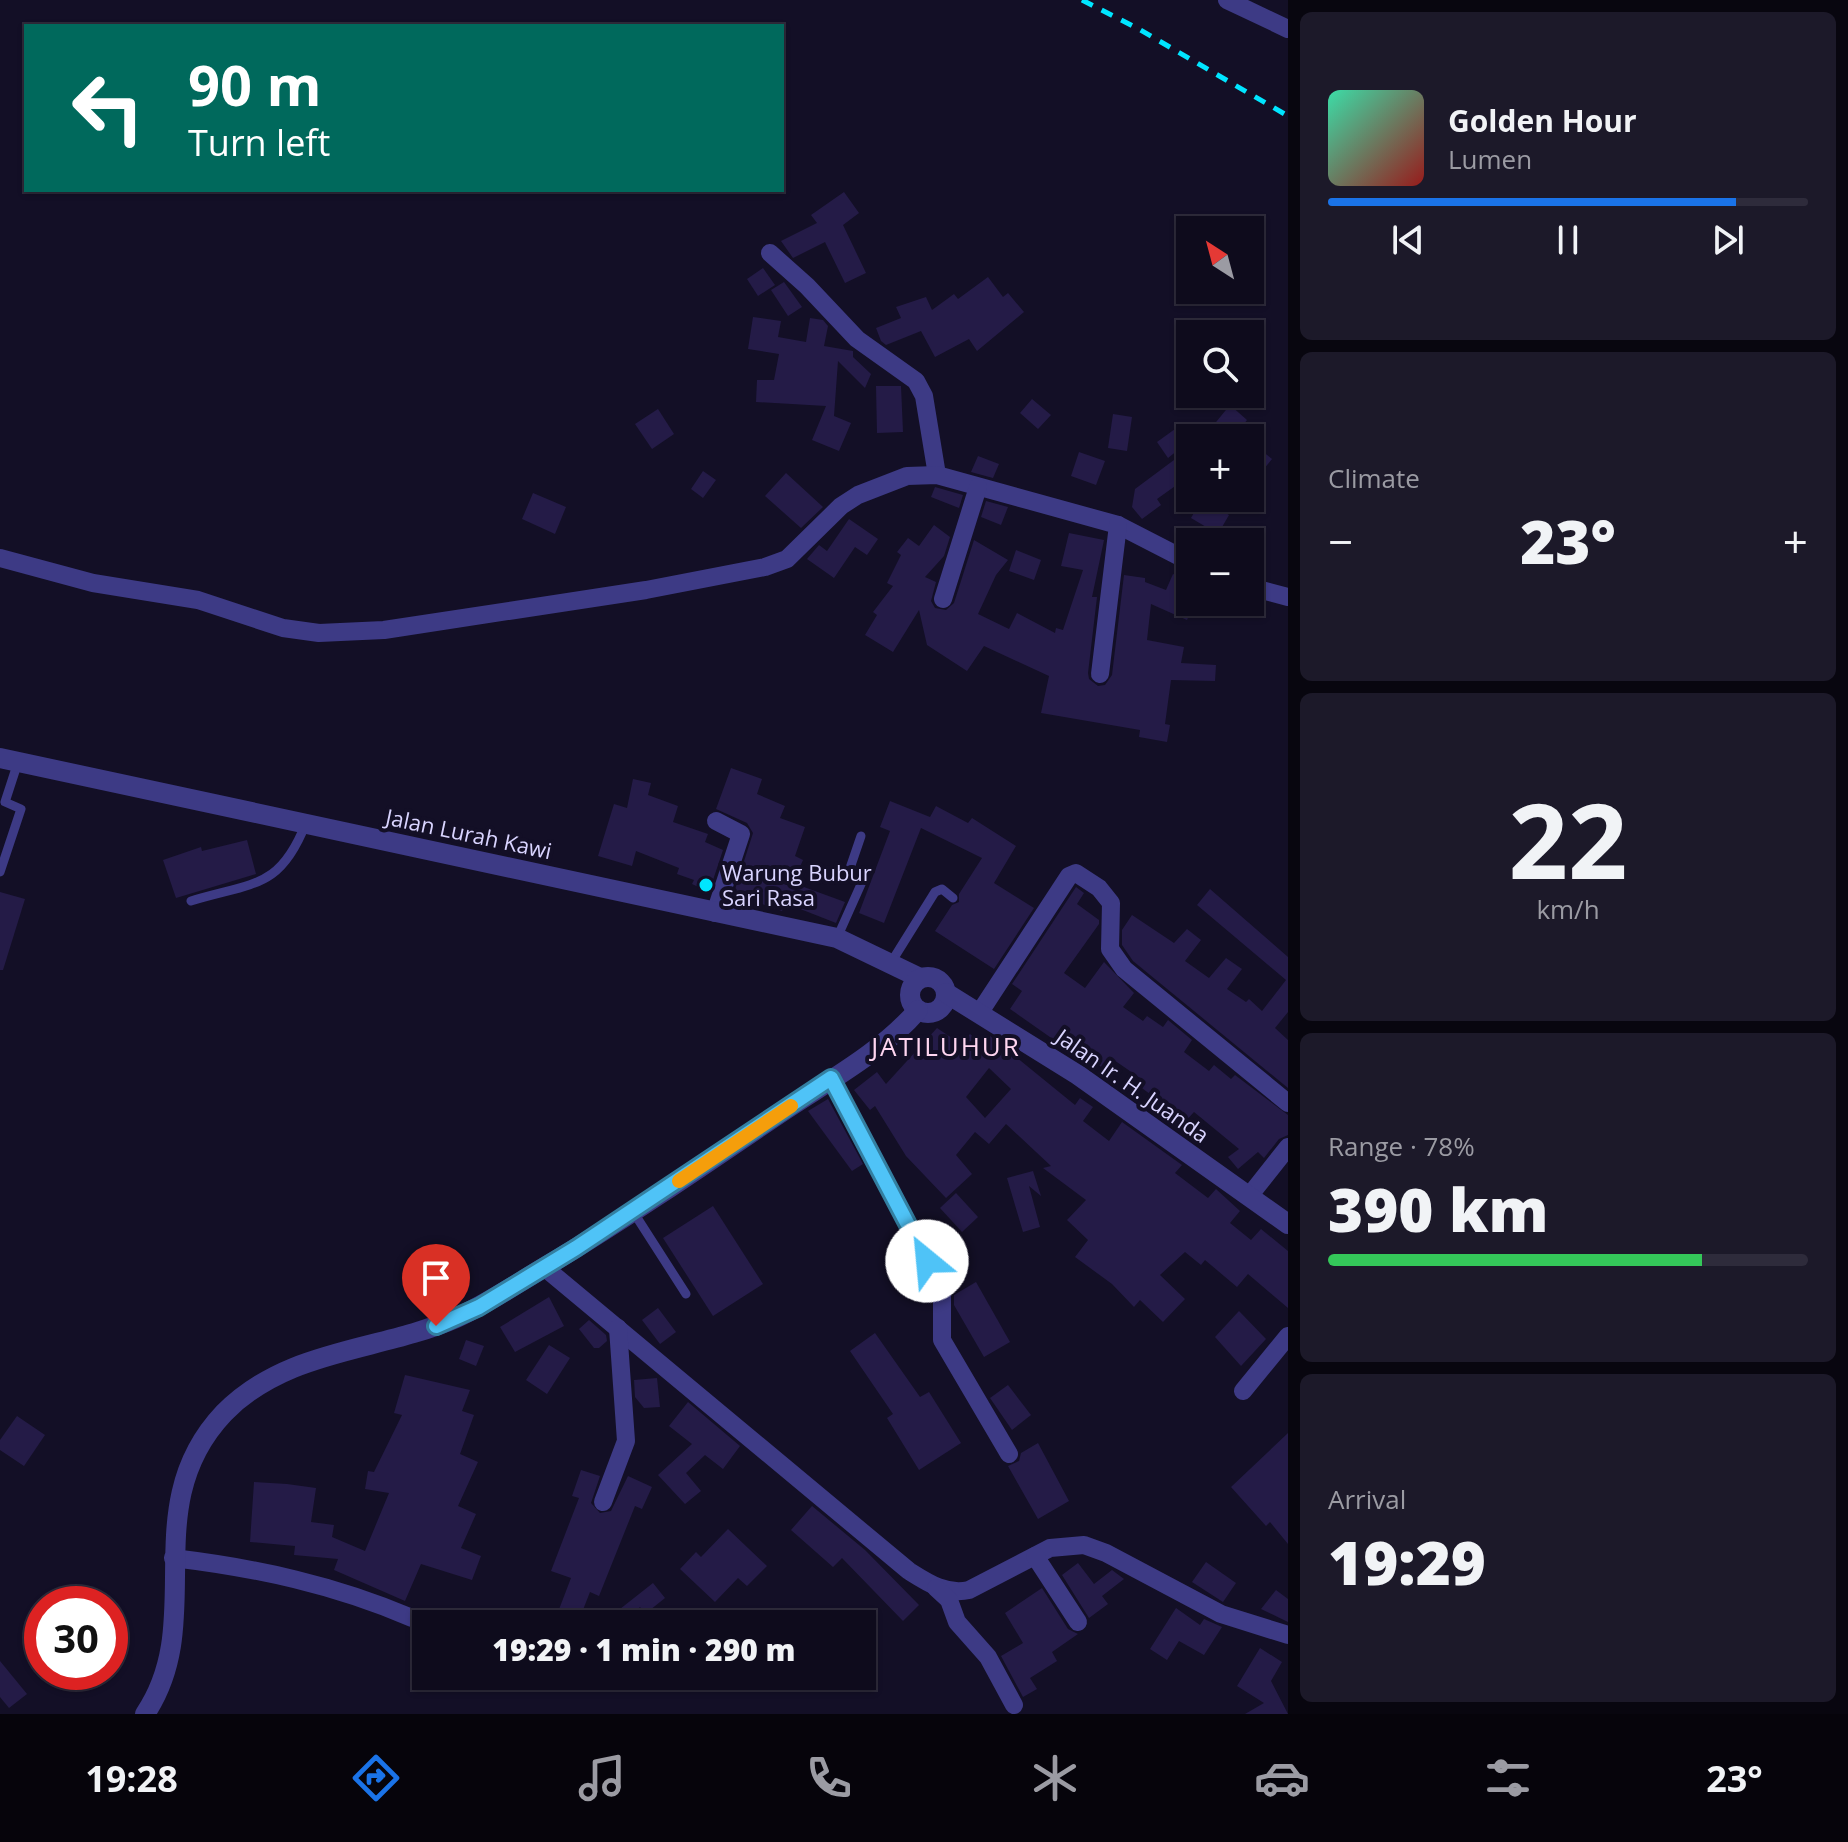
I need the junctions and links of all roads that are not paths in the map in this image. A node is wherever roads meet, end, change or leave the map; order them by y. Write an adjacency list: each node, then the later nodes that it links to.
1 (1227, 0): 2 (street)
2 (1288, 29)
3 (770, 253): 4 (street)
4 (937, 475): 5 (street); 8 (street)
5 (978, 487): 6 (street); 11 (street)
6 (1118, 525): 7 (street); 12 (street)
7 (1176, 555)
8 (0, 558)
9 (1264, 591): 10 (street)
10 (1288, 597)
11 (943, 599)
12 (1100, 674)
13 (9, 760): 14 (lane); 16 (street, Jalan Lurah Kawi)
14 (3, 801): 18 (lane)
15 (716, 821): 21 (street)
16 (306, 823): 20 (lane); 21 (street, Jalan Lurah Kawi)
17 (861, 836): 22 (lane)
18 (0, 872)
19 (953, 898): 23 (lane)
20 (191, 901)
21 (715, 913): 22 (street, Jalan Lurah Kawi)
22 (837, 938): 23 (street, Jalan Lurah Kawi)
23 (892, 961): 24 (street, Jalan Lurah Kawi)
24 (920, 978): 25 (street); 26 (street)
25 (946, 993): 26 (street); 27 (street, Jalan Ir. H. Juanda)
26 (918, 1010): 28 (street)
27 (980, 1012): 29 (street); 31 (street, Jalan Ir. H. Juanda)
28 (831, 1078): 32 (street); 39 (street)
29 (1288, 1103)
30 (1288, 1147): 31 (street)
31 (1250, 1195): 33 (street, Jalan Ir. H. Juanda)
32 (632, 1211): 34 (street); 35 (lane)
33 (1288, 1224)
34 (544, 1267): 36 (street); 42 (street)
35 (686, 1294)
36 (618, 1328): 40 (street); 43 (street)
37 (1288, 1336): 38 (street)
38 (1243, 1391)
39 (1009, 1454)
40 (603, 1502)
41 (1035, 1556): 43 (street); 45 (street); 46 (street)
42 (173, 1558): 44 (street); 48 (street)
43 (934, 1586): 47 (street)
44 (412, 1618)
45 (1078, 1622)
46 (1288, 1635)
47 (1014, 1705)
48 (145, 1714)

